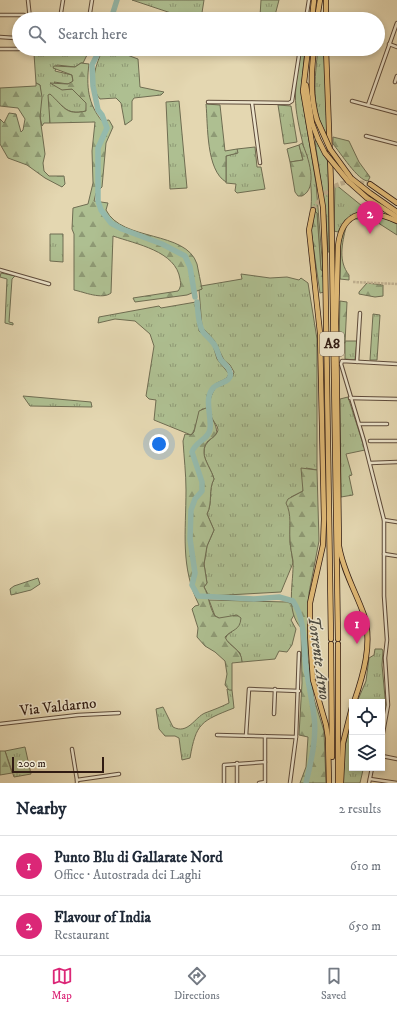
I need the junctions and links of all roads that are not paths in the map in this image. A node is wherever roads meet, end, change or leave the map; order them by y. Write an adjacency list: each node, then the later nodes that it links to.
1 (28, 0): 8 (street)
2 (61, 0): 9 (street)
3 (92, 0): 10 (street)
4 (309, 0): 11 (street)
5 (314, 0): 12 (highway)
6 (320, 0): 13 (highway)
7 (326, 0): 14 (highway)
8 (29, 12)
9 (61, 12)
10 (90, 12)
11 (307, 12)
12 (313, 12)
13 (318, 12)
14 (326, 12)
15 (12, 14): 16 (street)
16 (0, 15)
17 (397, 24): 20 (street)
18 (0, 37): 19 (street)
19 (12, 38)
20 (389, 44): 21 (street); 24 (street)
21 (397, 47)
22 (12, 48): 23 (street)
23 (0, 49)
24 (385, 55)
25 (299, 56): 35 (street)
26 (307, 56): 31 (highway, A8)
27 (313, 56): 41 (highway, bridge)
28 (326, 56): 92 (highway, A8)
29 (385, 56): 36 (street)
30 (397, 76): 32 (street)
31 (305, 77): 41 (highway, bridge); 91 (highway, A8)
32 (395, 82)
33 (352, 101): 36 (street)
34 (208, 102): 35 (street)
35 (252, 103): 40 (street)
36 (368, 104): 37 (street)
37 (397, 113)
38 (366, 136): 39 (street)
39 (397, 144)
40 (260, 164)
41 (350, 180): 45 (highway); 46 (highway)
42 (370, 184): 43 (highway)
43 (397, 203)
44 (313, 210): 91 (highway)
45 (397, 212)
46 (397, 217)
47 (397, 221): 68 (highway)
48 (0, 270): 49 (street)
49 (49, 284)
50 (360, 314): 51 (street)
51 (358, 362): 52 (street); 53 (street)
52 (397, 364)
53 (350, 398): 54 (street); 55 (street)
54 (397, 399)
55 (359, 424): 56 (street); 60 (street)
56 (387, 424)
57 (370, 440): 58 (street)
58 (397, 441)
59 (397, 462): 60 (street)
60 (370, 463): 61 (street)
61 (384, 520): 62 (street); 63 (street)
62 (397, 522)
63 (384, 554): 64 (street); 74 (street)
64 (397, 556)
65 (299, 654): 67 (street)
66 (275, 689): 67 (street); 70 (street); 75 (street)
67 (298, 691): 77 (street)
68 (355, 699)
69 (118, 713): 72 (street, Via Valdarno)
70 (274, 714)
71 (349, 719): 93 (highway)
72 (0, 724)
73 (216, 735): 75 (street)
74 (382, 735)
75 (246, 736): 76 (street)
76 (265, 736): 77 (street); 81 (street)
77 (296, 737): 90 (street)
78 (72, 749): 85 (street)
79 (385, 757): 80 (street)
80 (397, 759)
81 (265, 762): 82 (street); 89 (street)
82 (237, 763): 87 (street); 88 (street)
83 (371, 771): 86 (street)
84 (120, 774): 85 (street)
85 (77, 782)
86 (369, 782): 94 (street)
87 (224, 783)
88 (238, 783)
89 (259, 783)
90 (290, 783)
91 (331, 783)
92 (338, 783)
93 (341, 783)
94 (397, 783)

